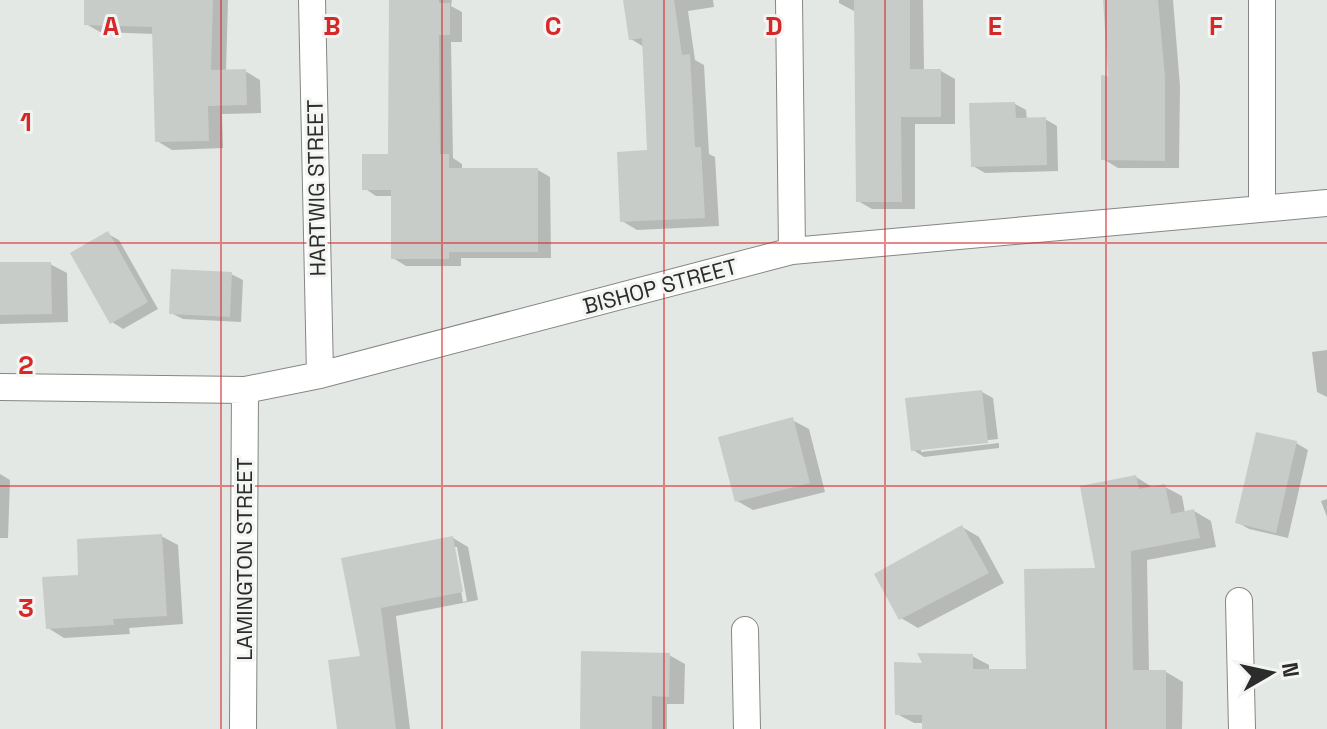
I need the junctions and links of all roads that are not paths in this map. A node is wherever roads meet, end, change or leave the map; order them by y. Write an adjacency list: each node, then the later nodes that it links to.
1 (312, 0): 7 (street, HARTWIG STREET)
2 (789, 0): 6 (street)
3 (1262, 0): 5 (street)
4 (1327, 203): 5 (street, BISHOP STREET)
5 (1262, 207): 6 (street, BISHOP STREET)
6 (792, 251): 7 (street, BISHOP STREET)
7 (320, 375): 9 (street, BISHOP STREET)
8 (0, 387): 9 (street, BISHOP STREET)
9 (245, 390): 12 (street, LAMINGTON STREET)
10 (1239, 601): 14 (street)
11 (745, 630): 13 (street)
12 (243, 729)
13 (747, 729)
14 (1242, 729)

